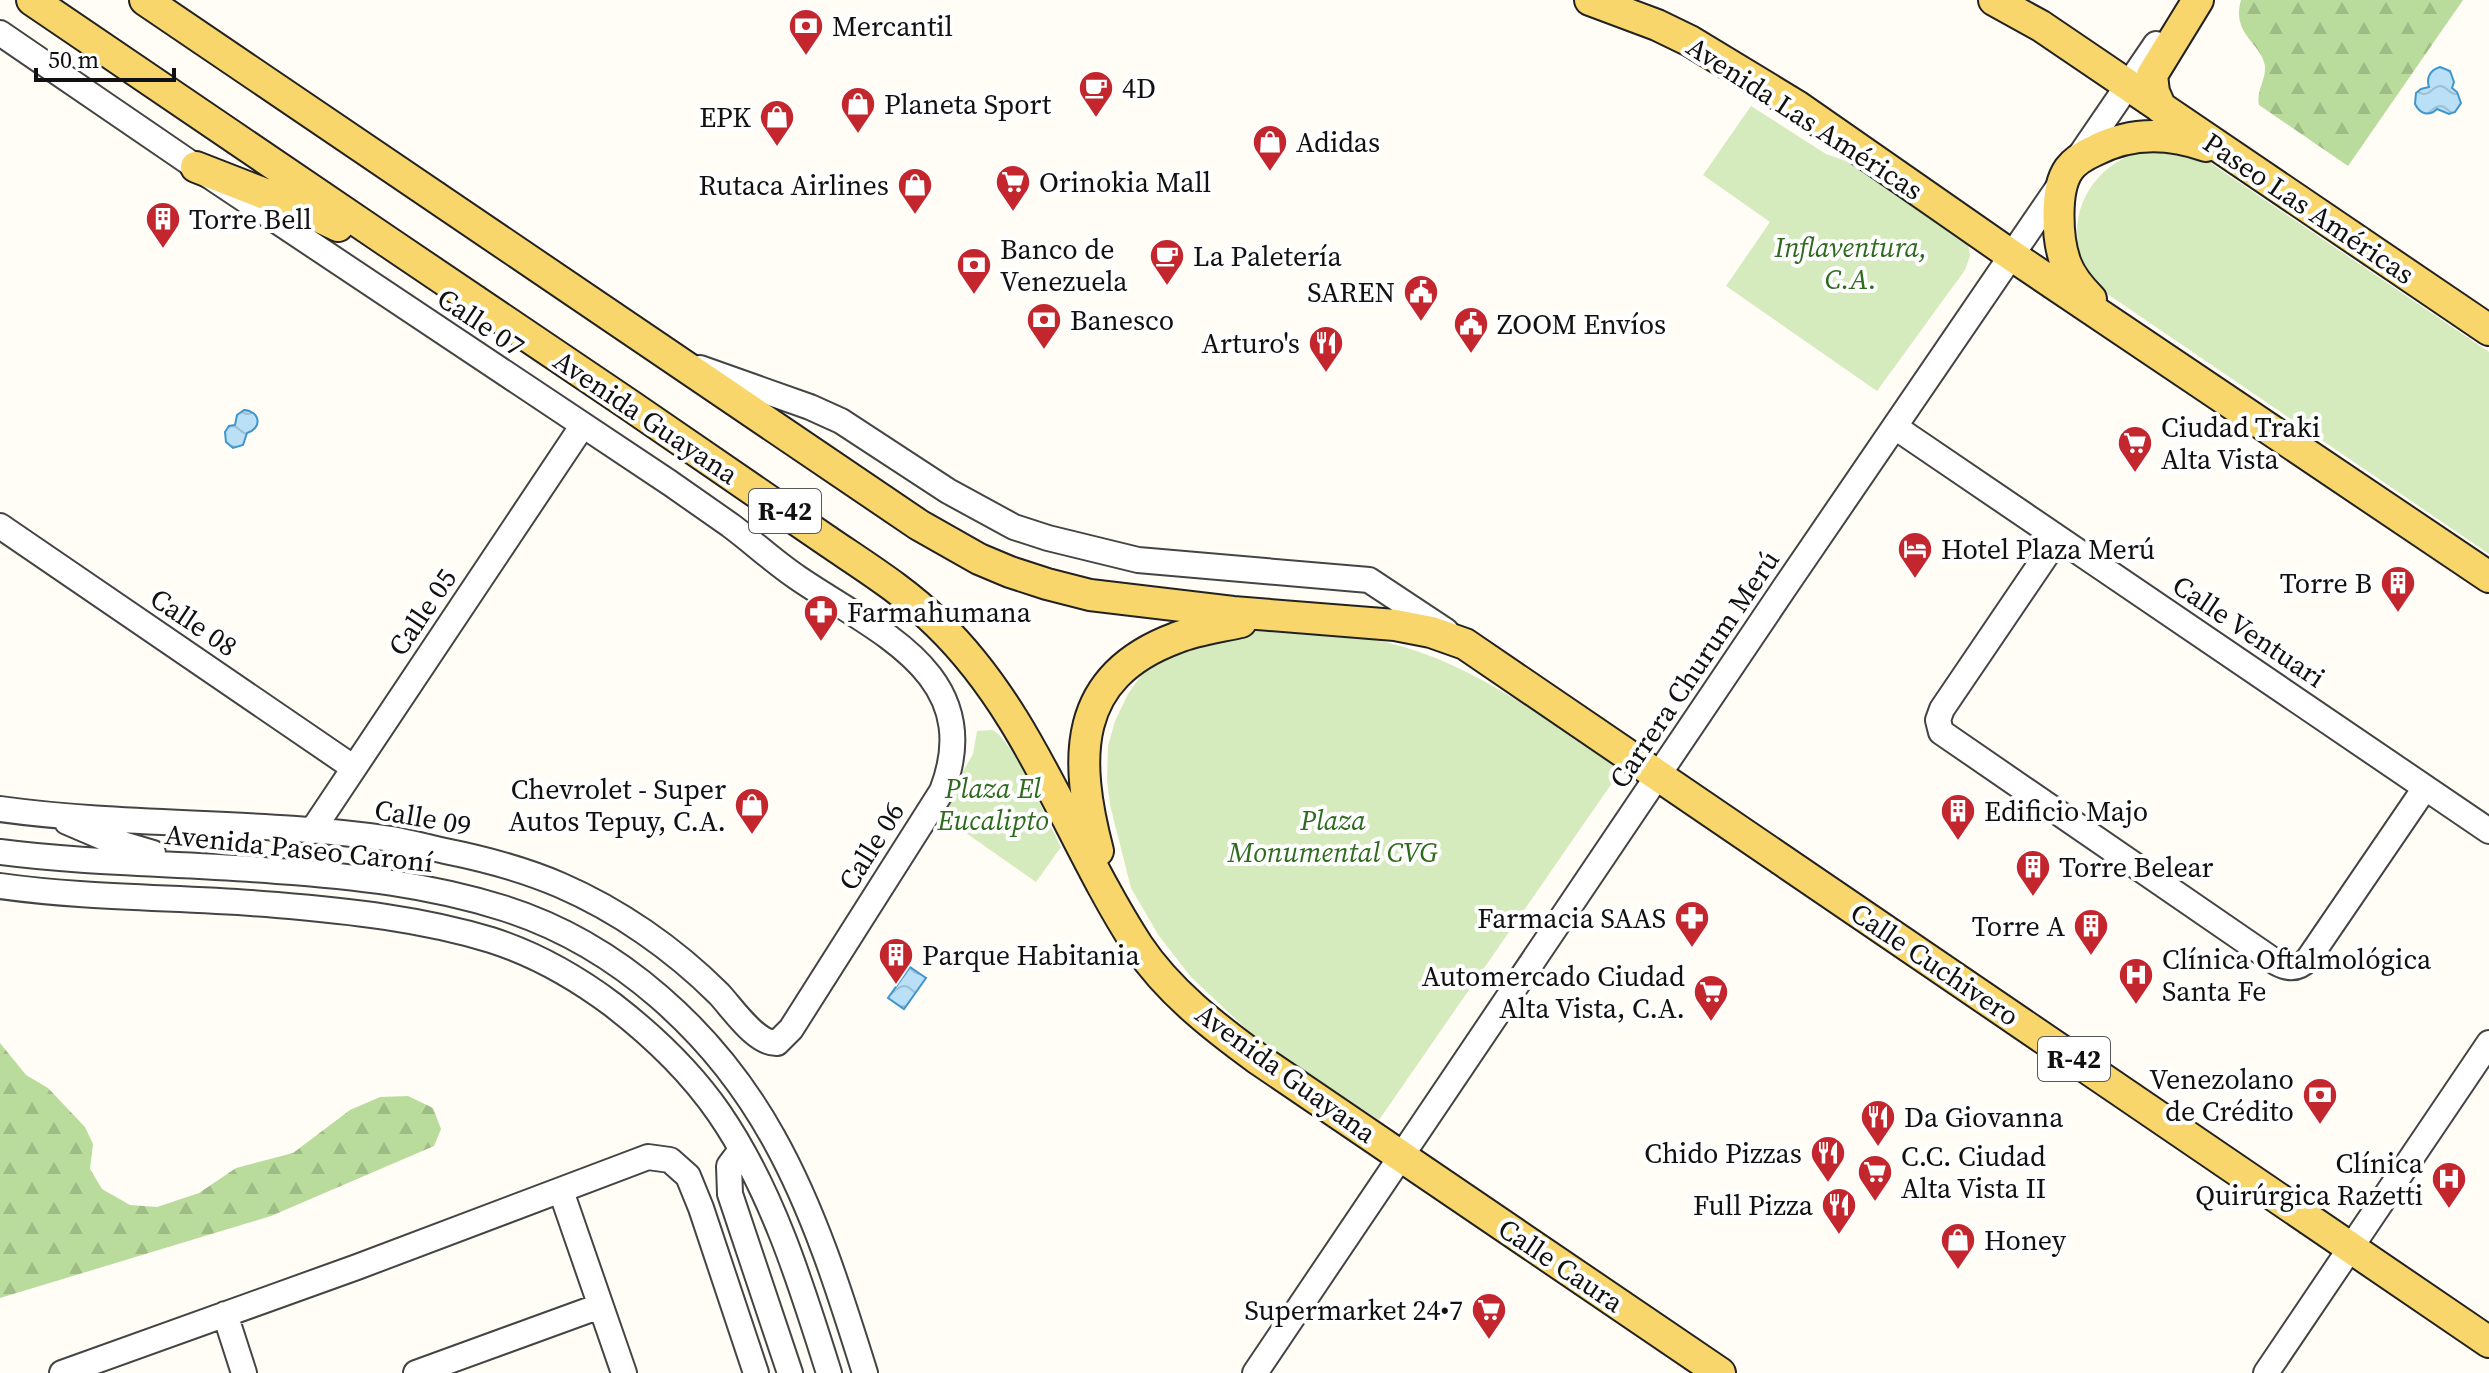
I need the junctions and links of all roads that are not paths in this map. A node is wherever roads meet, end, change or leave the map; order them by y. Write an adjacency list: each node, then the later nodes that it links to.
1 (32, 0): 14 (main road, Avenida Guayana / R-42)
2 (145, 0): 17 (main road, R-42)
3 (1590, 0): 13 (main road, Avenida Las Américas)
4 (1994, 0): 8 (main road)
5 (2185, 0): 8 (street, Carrera Churum Merú)
6 (2198, 0): 9 (main road)
7 (0, 33): 11 (street, Calle 07)
8 (2128, 85): 9 (main road, Paseo Las Américas); 12 (street, Carrera Churum Merú)
9 (2161, 108): 10 (main road, Paseo Las Américas)
10 (2235, 158): 12 (main road); 16 (main road, Paseo Las Américas)
11 (196, 167): 14 (main road); 18 (street, Calle 07)
12 (2069, 169): 13 (street, Carrera Churum Merú); 15 (main road)
13 (2011, 255): 15 (main road); 19 (street, Carrera Churum Merú)
14 (433, 272): 36 (main road, Avenida Guayana / R-42)
15 (2120, 329): 22 (main road)
16 (2489, 330)
17 (672, 358): 23 (main road, R-42); 24 (street)
18 (583, 425): 25 (street, Calle 07); 26 (street, Calle 05)
19 (1895, 427): 21 (street, Calle Ventuari); 27 (street, Carrera Churum Merú)
20 (0, 526): 26 (street, Calle 08)
21 (2058, 538): 28 (street, Calle Ventuari); 28 (street)
22 (2489, 577)
23 (1299, 618): 24 (main road, R-42); 36 (main road)
24 (1465, 644): 27 (main road, R-42)
25 (922, 669): 37 (street, Calle 06)
26 (354, 768): 31 (street, Calle 05)
27 (1659, 776): 40 (street, Carrera Churum Merú); 42 (main road, Calle Cuchivero / R-42)
28 (2425, 788): 32 (street, Calle Ventuari)
29 (0, 809): 30 (street, Calle 09)
30 (50, 814): 31 (street, Calle 09); 34 (street)
31 (312, 831): 37 (street, Calle 09)
32 (2489, 831)
33 (0, 852): 34 (street, Avenida Paseo Caroní)
34 (210, 867): 53 (street, Avenida Paseo Caroní)
35 (0, 886): 39 (street, Avenida Paseo Caroní)
36 (1109, 895): 40 (main road, Avenida Guayana / R-42)
37 (777, 1043)
38 (2489, 1043): 42 (street)
39 (741, 1150): 51 (street); 52 (street, Avenida Paseo Caroní)
40 (1402, 1156): 54 (street, Carrera Churum Merú); 55 (main road, Calle Caura / R-42)
41 (561, 1191): 43 (street); 44 (street); 50 (street)
42 (2351, 1247): 45 (main road, Calle Cuchivero / R-42); 56 (street)
43 (600, 1306): 48 (street); 49 (street)
44 (225, 1314): 46 (street); 47 (street)
45 (2489, 1342)
46 (62, 1373)
47 (244, 1373)
48 (416, 1373)
49 (624, 1373)
50 (756, 1373)
51 (790, 1373)
52 (829, 1373)
53 (865, 1373)
54 (1255, 1373)
55 (1720, 1373)
56 (2266, 1373)

